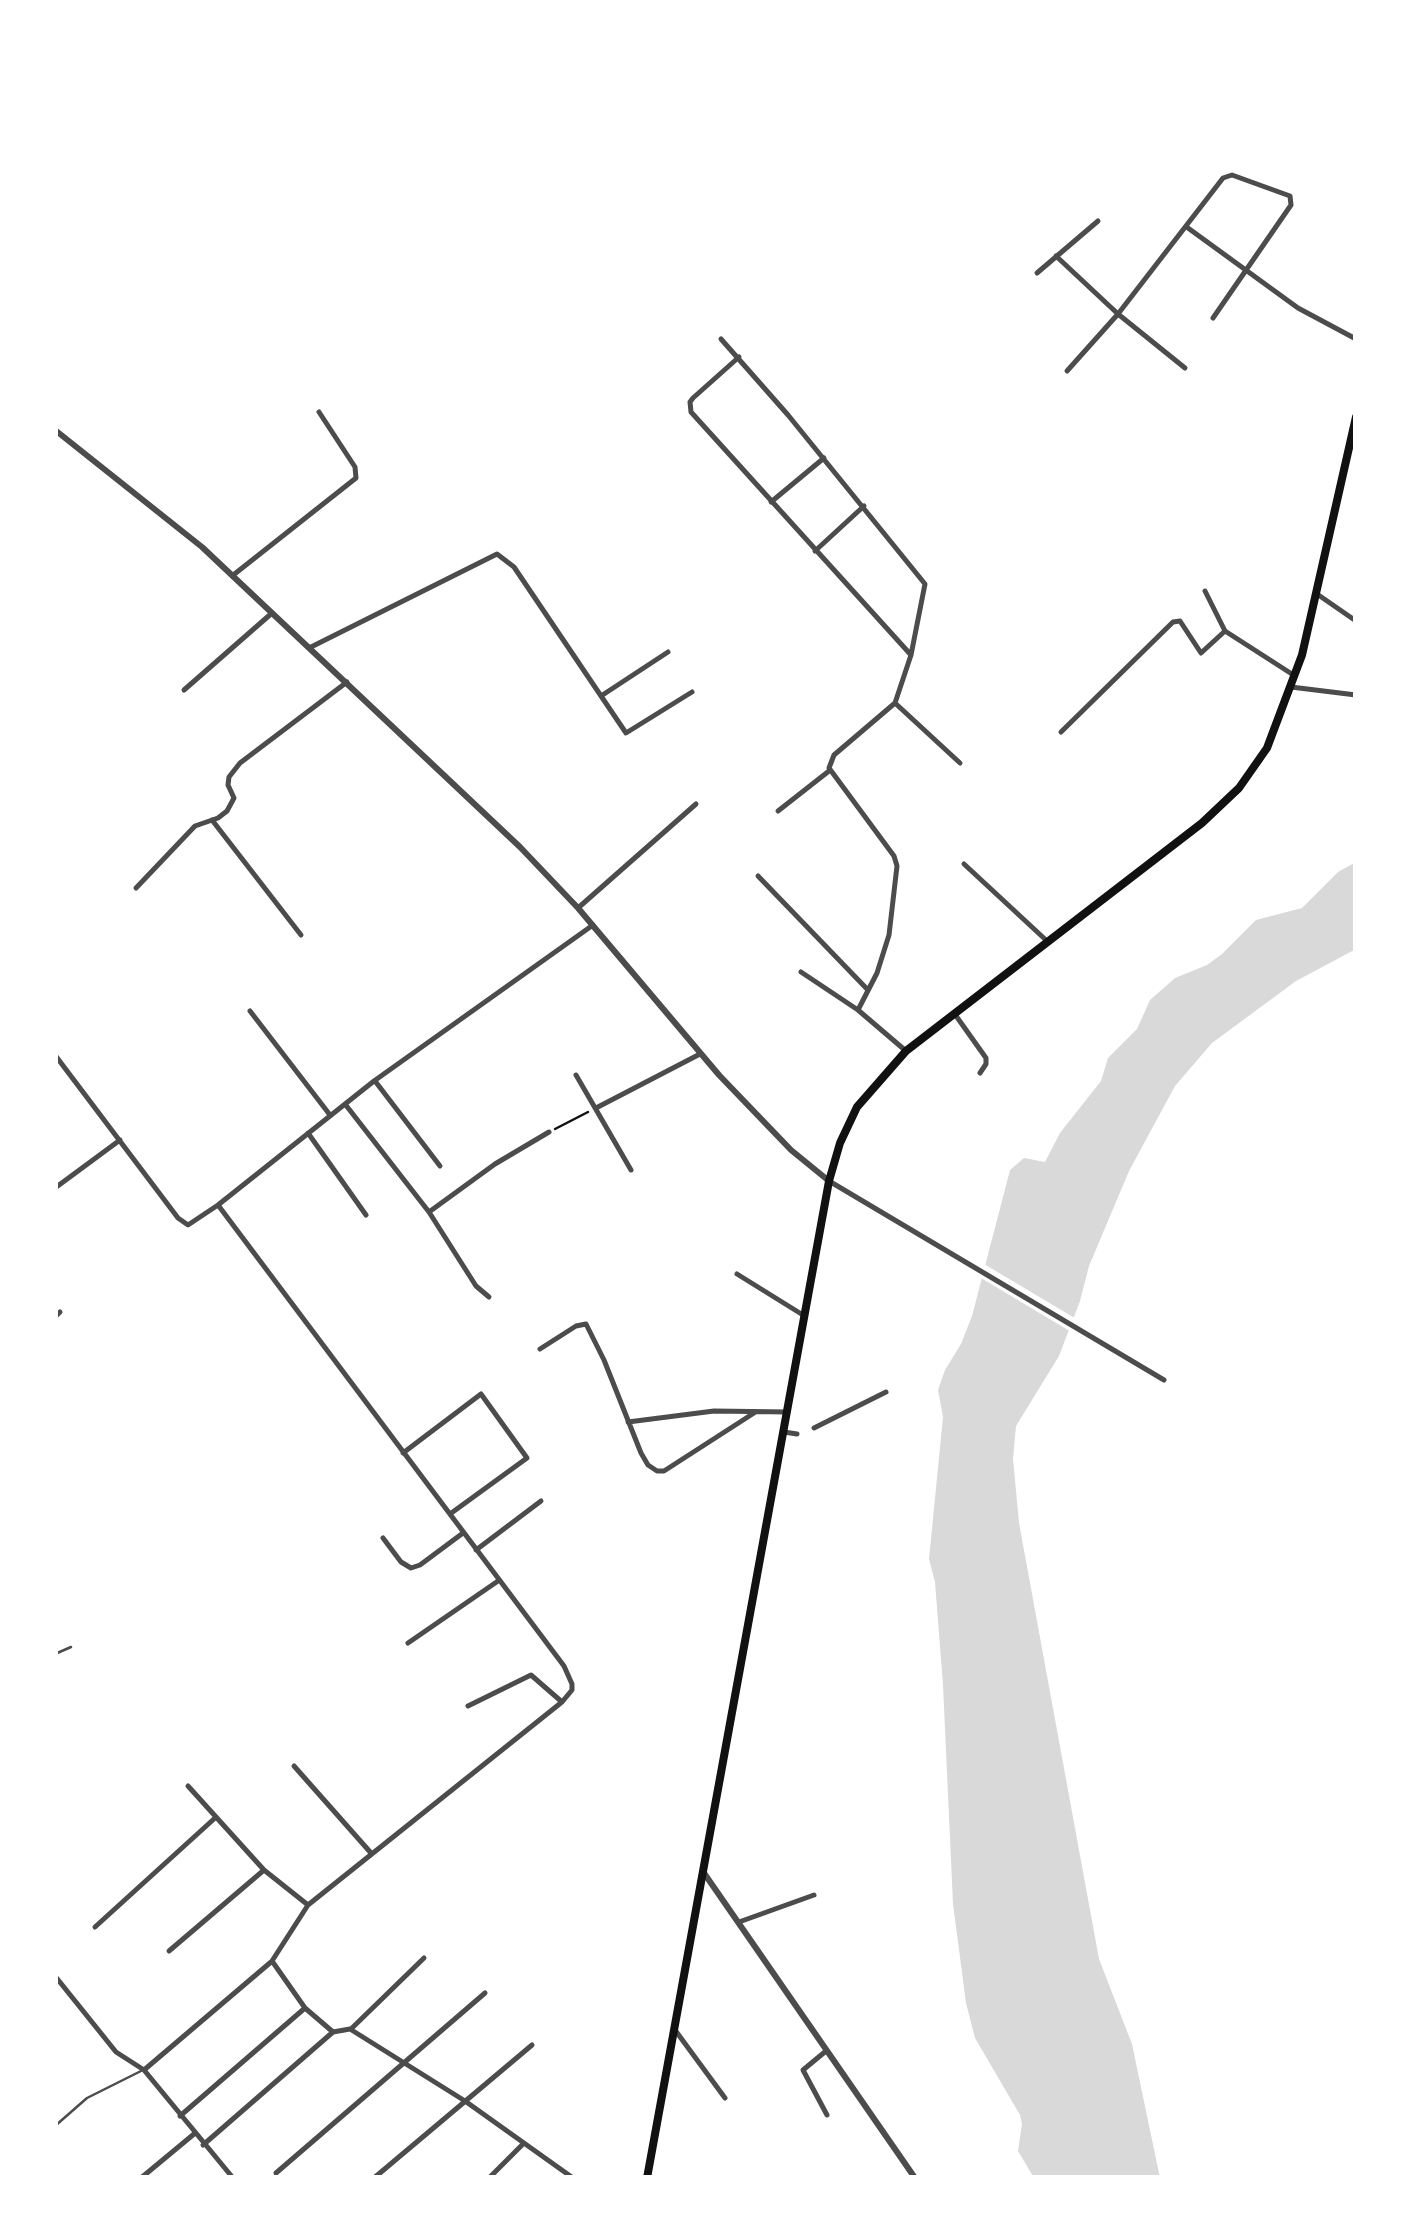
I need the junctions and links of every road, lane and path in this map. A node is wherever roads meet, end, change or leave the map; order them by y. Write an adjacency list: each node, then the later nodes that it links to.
1 (1098, 221): 3 (street)
2 (1187, 227): 4 (street); 4 (street); 6 (street)
3 (1056, 256): 5 (street); 6 (street)
4 (1247, 272): 7 (street); 9 (street)
5 (1037, 273)
6 (1118, 314): 11 (street); 12 (street)
7 (1213, 318)
8 (721, 338): 10 (street)
9 (1356, 339)
10 (739, 357): 16 (street); 17 (street)
11 (1184, 368)
12 (1066, 371)
13 (319, 412): 20 (street)
14 (1356, 418): 22 (main road)
15 (55, 430): 20 (street)
16 (824, 458): 17 (street); 18 (street)
17 (771, 502): 19 (street)
18 (864, 506): 19 (street); 28 (street)
19 (814, 551): 28 (street)
20 (232, 576): 23 (street)
21 (1205, 591): 25 (street)
22 (1317, 594): 24 (street); 29 (main road)
23 (272, 613): 26 (street); 32 (street)
24 (1356, 621)
25 (1225, 631): 29 (street); 37 (street)
26 (311, 647): 30 (street); 34 (street)
27 (668, 652): 34 (street)
28 (911, 655): 36 (street)
29 (1295, 676): 31 (main road)
30 (347, 682): 42 (street); 46 (street)
31 (1291, 687): 35 (street); 49 (main road)
32 (184, 690)
33 (692, 692): 34 (street)
34 (601, 696)
35 (1356, 696)
36 (895, 703): 38 (street); 39 (street)
37 (1061, 732)
38 (960, 763)
39 (829, 770): 41 (street); 51 (street)
40 (696, 804): 46 (street)
41 (778, 811)
42 (212, 820): 45 (street); 48 (street)
43 (964, 864): 49 (street)
44 (758, 876): 51 (street)
45 (136, 888)
46 (578, 908): 47 (street)
47 (593, 925): 56 (street); 60 (street)
48 (300, 935)
49 (1047, 941): 54 (main road)
50 (801, 972): 52 (street)
51 (868, 990): 52 (street)
52 (858, 1010): 55 (street)
53 (250, 1011): 63 (street)
54 (954, 1013): 55 (main road); 58 (street)
55 (906, 1051): 69 (main road)
56 (700, 1054): 62 (street); 69 (street)
57 (55, 1055): 66 (street)
58 (980, 1074)
59 (576, 1075): 62 (street)
60 (374, 1081): 61 (street); 67 (street)
61 (345, 1104): 63 (street); 72 (street)
62 (596, 1108): 64 (path); 68 (street)
63 (330, 1115): 65 (street)
64 (549, 1132): 72 (street)
65 (308, 1133): 71 (street); 73 (street)
66 (120, 1140): 70 (street); 71 (street)
67 (440, 1166)
68 (631, 1170)
69 (829, 1181): 76 (main road); 78 (street)
70 (55, 1188)
71 (218, 1205): 86 (street)
72 (429, 1212): 75 (street)
73 (366, 1215)
74 (738, 1274): 76 (street)
75 (488, 1298)
76 (804, 1316): 80 (main road)
77 (540, 1349): 82 (street)
78 (1164, 1380)
79 (886, 1392): 83 (street)
80 (788, 1412): 81 (street); 84 (main road)
81 (754, 1413): 82 (street); 82 (street)
82 (628, 1422)
83 (814, 1428)
84 (784, 1432): 85 (street); 103 (main road)
85 (797, 1434)
86 (403, 1453): 88 (street); 88 (street)
87 (541, 1500): 91 (street)
88 (450, 1515): 89 (street)
89 (463, 1533): 90 (street); 91 (street)
90 (383, 1538)
91 (476, 1550): 92 (street)
92 (498, 1581): 93 (street); 96 (street)
93 (408, 1643)
94 (71, 1647): 95 (lane)
95 (55, 1654)
96 (562, 1702): 97 (street); 101 (street)
97 (468, 1706)
98 (294, 1766): 101 (street)
99 (188, 1786): 100 (street)
100 (216, 1818): 102 (street); 107 (street)
101 (371, 1853): 105 (street)
102 (264, 1870): 105 (street); 108 (street)
103 (704, 1872): 106 (street); 115 (main road)
104 (814, 1895): 106 (street)
105 (308, 1905): 110 (street)
106 (739, 1922): 118 (street)
107 (95, 1927)
108 (169, 1951)
109 (424, 1958): 114 (street)
110 (272, 1961): 113 (street); 120 (street)
111 (55, 1976): 120 (street)
112 (486, 1993): 119 (street)
113 (305, 2008): 116 (street); 124 (street)
114 (350, 2029): 116 (street); 119 (street)
115 (675, 2030): 121 (street); 135 (main road)
116 (333, 2032): 127 (street)
117 (532, 2045): 122 (street)
118 (827, 2050): 123 (street); 136 (street)
119 (406, 2064): 122 (street); 129 (street)
120 (144, 2070): 124 (street); 125 (lane)
121 (726, 2098)
122 (464, 2101): 128 (street); 132 (street)
123 (827, 2115)
124 (180, 2116): 126 (street)
125 (55, 2126)
126 (194, 2134): 127 (street); 130 (street)
127 (203, 2144): 131 (street)
128 (522, 2144): 133 (street); 134 (street)
129 (276, 2173)
130 (141, 2178)
131 (232, 2178)
132 (374, 2178)
133 (488, 2178)
134 (573, 2178)
135 (647, 2178)
136 (914, 2178)

